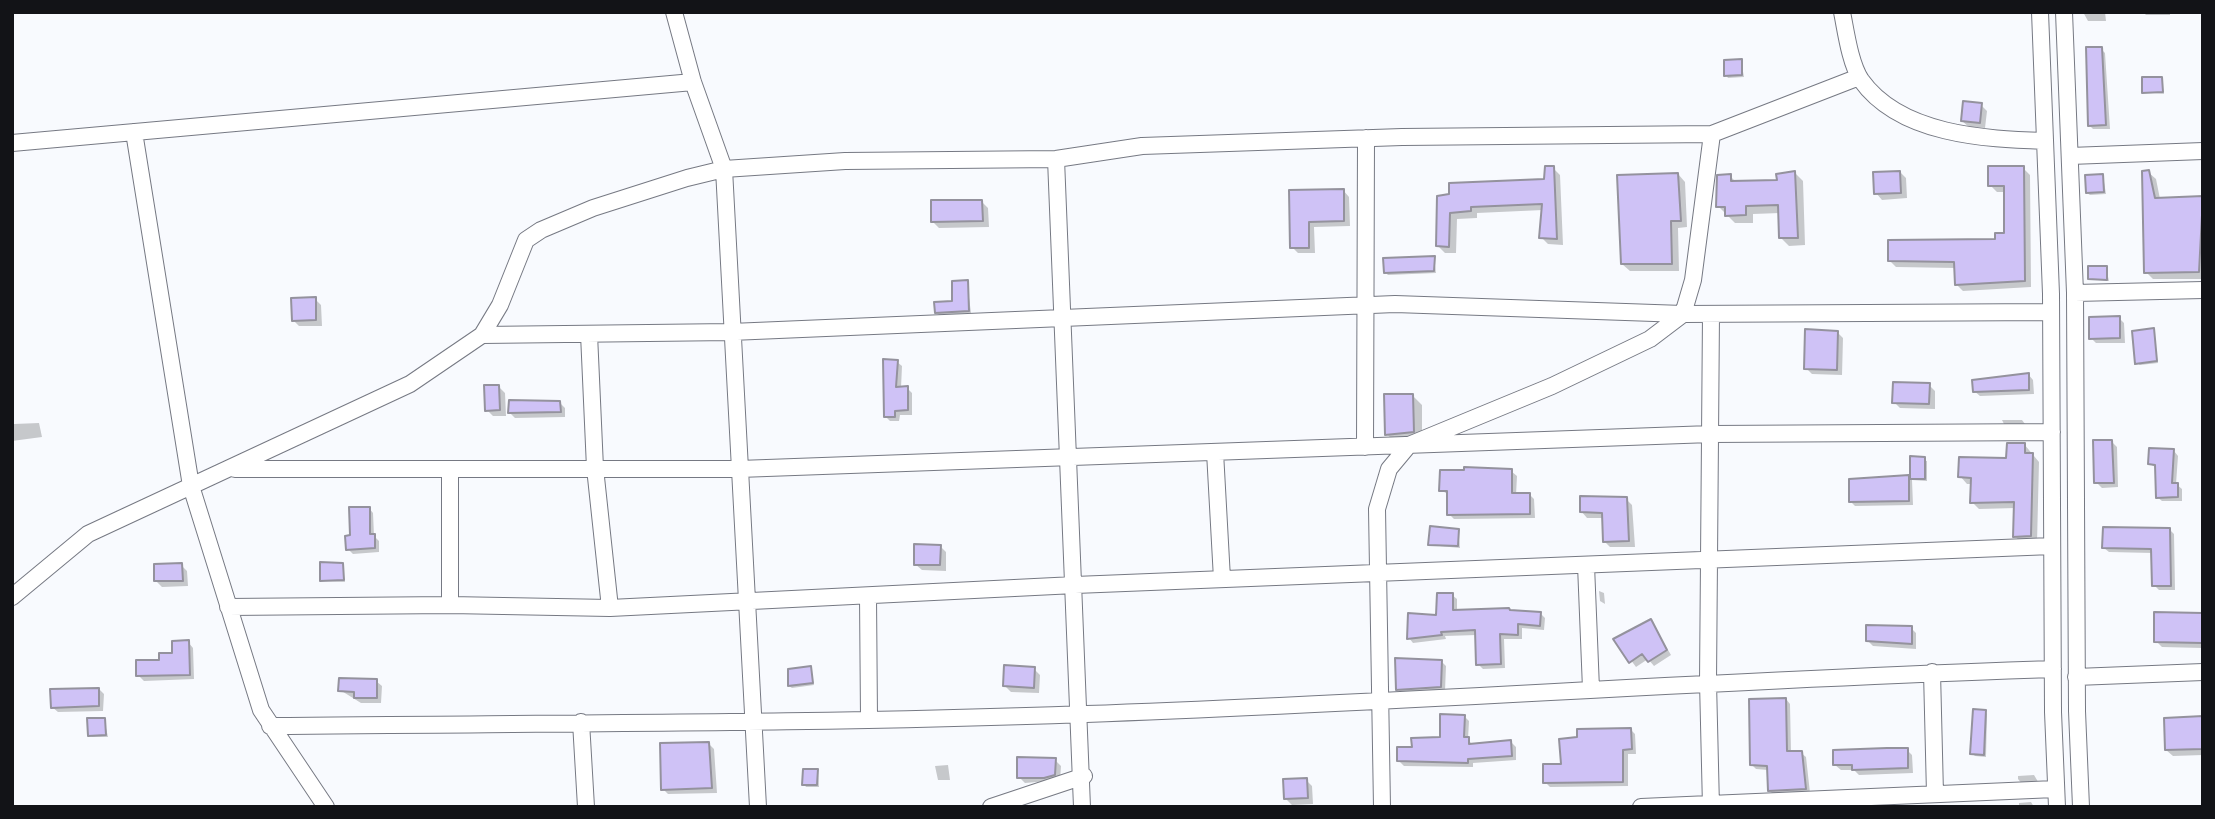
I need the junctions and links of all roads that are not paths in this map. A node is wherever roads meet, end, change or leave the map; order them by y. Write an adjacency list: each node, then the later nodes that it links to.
1 (674, 12): 6 (street)
2 (1842, 12): 5 (street)
3 (2040, 12): 10 (street)
4 (2064, 12): 13 (street)
5 (1859, 78): 8 (street); 10 (street)
6 (693, 82): 7 (street); 15 (street)
7 (134, 132): 11 (street); 36 (street)
8 (1712, 134): 9 (street); 20 (street)
9 (1366, 138): 14 (street); 18 (street)
10 (2045, 141): 19 (street)
11 (12, 143)
12 (2203, 151): 13 (street)
13 (2070, 156): 17 (street)
14 (1056, 159): 15 (street); 22 (street)
15 (724, 169): 23 (street); 25 (street)
16 (2203, 290): 17 (street)
17 (2075, 293): 52 (street)
18 (1366, 304): 20 (street); 22 (street); 29 (street)
19 (2052, 312): 21 (street); 26 (street)
20 (1683, 314): 21 (street); 28 (street)
21 (1711, 314): 27 (street)
22 (1062, 318): 23 (street); 31 (street)
23 (731, 332): 24 (street); 35 (street)
24 (589, 334): 25 (street); 32 (street)
25 (482, 335): 33 (street)
26 (2052, 432): 27 (street); 37 (street)
27 (1711, 434): 28 (street); 38 (street)
28 (1409, 445): 29 (street); 40 (street)
29 (1366, 447): 30 (street)
30 (1215, 452): 31 (street); 41 (street)
31 (1069, 457): 35 (street); 42 (street)
32 (595, 468): 34 (street); 35 (street); 48 (street)
33 (228, 469): 34 (street); 36 (street)
34 (450, 469): 46 (street)
35 (739, 469): 45 (street)
36 (191, 486): 43 (street); 47 (street)
37 (2052, 546): 38 (street); 49 (street)
38 (1711, 560): 39 (street); 53 (street)
39 (1586, 565): 40 (street); 54 (street)
40 (1378, 574): 41 (street); 55 (street)
41 (1222, 579): 42 (street)
42 (1075, 585): 44 (street); 56 (street)
43 (12, 597)
44 (868, 597): 45 (street); 57 (street)
45 (748, 600): 48 (street); 58 (street)
46 (450, 605): 47 (street); 48 (street)
47 (229, 607): 60 (street)
48 (610, 608)
49 (2053, 669): 51 (street); 62 (street)
50 (2203, 672): 52 (street)
51 (1933, 673): 53 (street); 63 (street)
52 (2076, 677): 73 (street)
53 (1708, 682): 54 (street); 64 (street)
54 (1591, 690): 55 (street)
55 (1380, 702): 56 (street); 70 (street)
56 (1081, 714): 57 (street); 61 (street)
57 (869, 718): 58 (street)
58 (753, 720): 59 (street); 67 (street)
59 (580, 722): 60 (street); 66 (street)
60 (270, 726): 65 (street)
61 (1084, 776): 68 (street); 69 (street)
62 (2056, 789): 63 (street); 72 (street)
63 (1935, 794): 64 (street)
64 (1711, 805): 71 (street)
65 (326, 807)
66 (586, 807)
67 (758, 807)
68 (991, 807)
69 (1082, 807)
70 (1382, 807)
71 (1641, 807)
72 (2057, 807)
73 (2081, 807)

